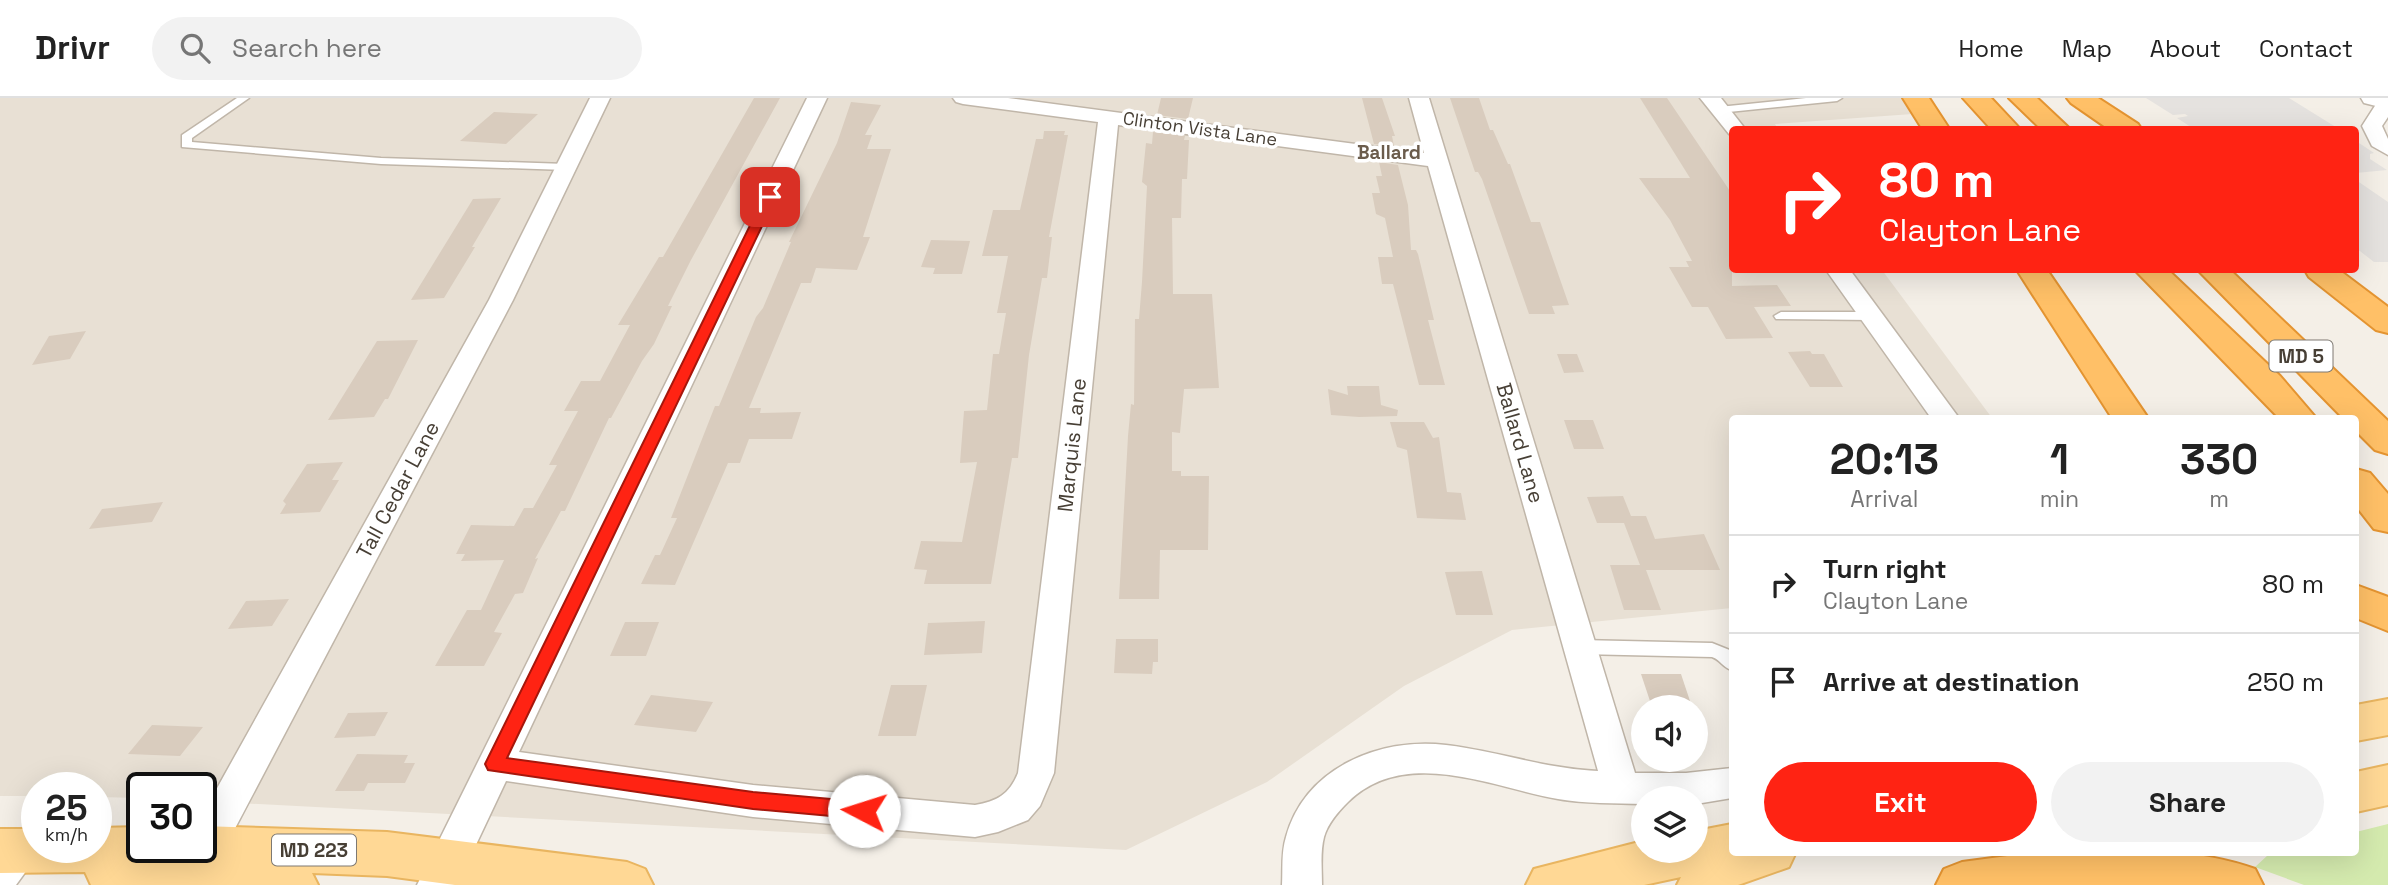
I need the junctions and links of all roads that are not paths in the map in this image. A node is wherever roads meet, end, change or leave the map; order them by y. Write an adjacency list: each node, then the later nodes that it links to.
1 (244, 98): 22 (lane)
2 (600, 98): 22 (street, Tall Cedar Lane)
3 (817, 98): 43 (street)
4 (963, 98): 14 (street, Clinton Vista Lane)
5 (1419, 98): 21 (street, Ballard Lane)
6 (1837, 98): 11 (lane)
7 (1916, 98): 16 (highway)
8 (1976, 98): 17 (highway)
9 (2022, 98): 18 (highway)
10 (2080, 98): 19 (highway)
11 (1777, 101): 13 (lane)
12 (2383, 101): 20 (street)
13 (1715, 104): 15 (street)
14 (1109, 117): 21 (street, Clinton Vista Lane); 43 (street, Marquis Lane)
15 (1733, 126)
16 (1934, 126)
17 (2004, 126)
18 (2053, 126)
19 (2123, 126)
20 (2388, 149)
21 (1437, 160): 39 (street, Ballard Lane)
22 (566, 167): 48 (street, Tall Cedar Lane)
23 (1840, 273): 29 (street)
24 (2034, 273): 32 (highway)
25 (2153, 273): 33 (highway, MD 5)
26 (2216, 273): 34 (highway, MD 5)
27 (2324, 273): 30 (highway)
28 (1781, 316): 29 (lane)
29 (1871, 316): 31 (street)
30 (2388, 323)
31 (1943, 415)
32 (2128, 415)
33 (2295, 415)
34 (2388, 442)
35 (2359, 485): 36 (highway)
36 (2388, 519)
37 (2359, 601): 38 (highway)
38 (2388, 615)
39 (1580, 647): 40 (lane); 46 (street, Ballard Lane)
40 (1729, 660)
41 (2388, 717): 42 (main road)
42 (2359, 722)
43 (495, 764): 55 (street)
44 (1729, 783): 46 (street)
45 (2388, 785): 47 (main road)
46 (1621, 787): 58 (street)
47 (2359, 791)
48 (217, 824)
49 (1729, 847): 59 (main road)
50 (1758, 856): 60 (main road)
51 (2071, 856): 61 (main road)
52 (217, 860): 55 (main road, MD 223)
53 (196, 863): 54 (main road, MD 223); 56 (main road, MD 223)
54 (6, 865)
55 (443, 872): 57 (main road, MD 223)
56 (292, 885)
57 (627, 885)
58 (1302, 885)
59 (1552, 885)
60 (1703, 885)
61 (1941, 885)
62 (1962, 885): 63 (highway)
63 (2237, 885)

